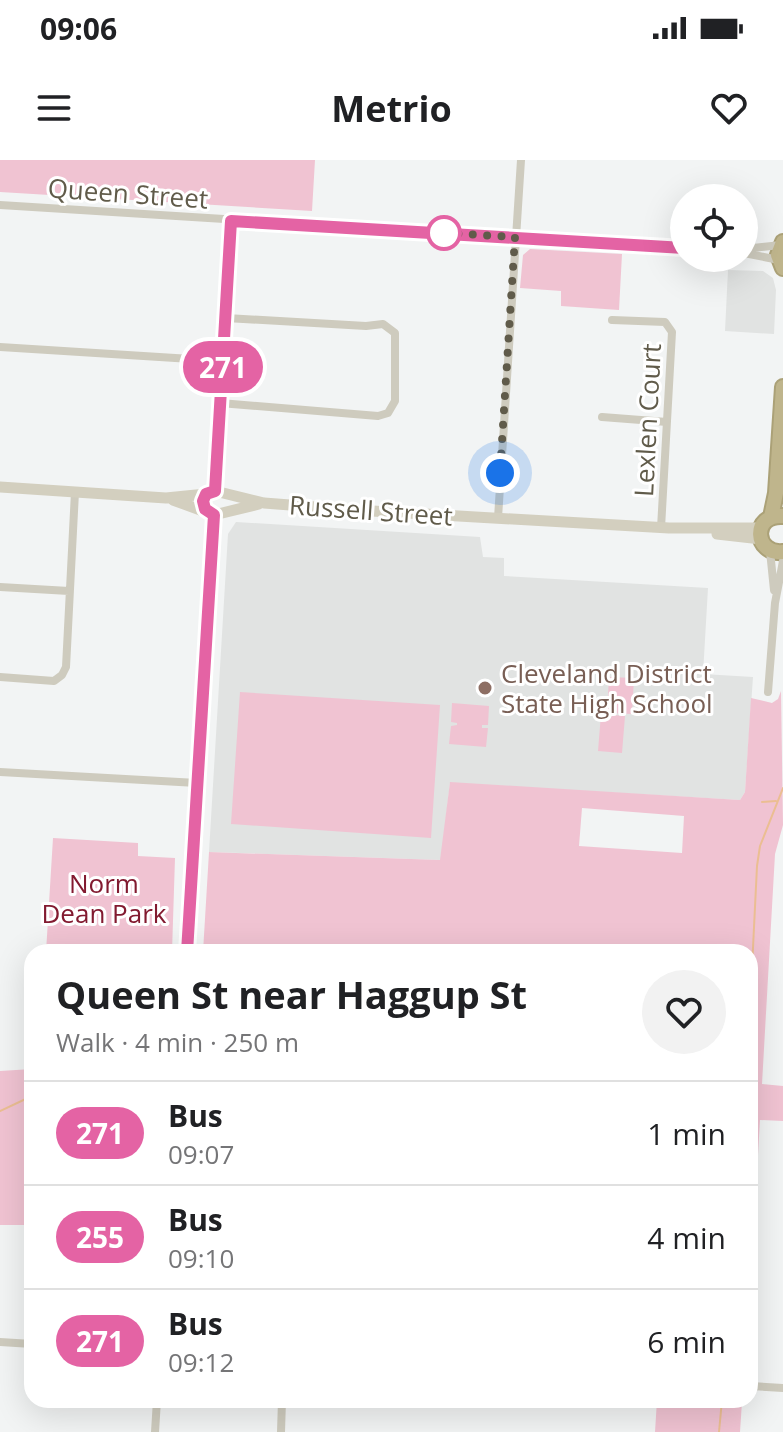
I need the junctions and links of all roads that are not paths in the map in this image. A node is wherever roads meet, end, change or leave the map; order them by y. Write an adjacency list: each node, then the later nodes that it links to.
1 (521, 160): 4 (street)
2 (0, 205): 3 (street, Queen Street)
3 (231, 221): 4 (street, Queen Street); 9 (street)
4 (515, 237): 5 (street, Queen Street); 23 (street)
5 (670, 247)
6 (758, 252): 8 (street)
7 (758, 252): 8 (street)
8 (781, 254)
9 (226, 318): 12 (street); 14 (street)
10 (612, 320): 16 (street, Lexlen Court)
11 (0, 347): 12 (street)
12 (223, 361): 14 (street)
13 (783, 387): 25 (highway)
14 (220, 403): 19 (street)
15 (602, 417): 16 (street)
16 (667, 422): 24 (street, Lexlen Court)
17 (0, 487): 18 (main road, Russell Street)
18 (75, 492): 20 (main road, Russell Street); 28 (street)
19 (215, 493): 20 (main road, Russell Street); 21 (main road, Russell Street); 22 (main road); 22 (main road)
20 (166, 498): 22 (main road, Russell Street)
21 (264, 503): 22 (main road, Russell Street); 23 (main road, Russell Street)
22 (214, 512): 33 (street)
23 (498, 518): 24 (main road, Russell Street)
24 (665, 528): 25 (main road, Russell Street)
25 (772, 534): 29 (street)
26 (783, 561): 29 (street)
27 (0, 587): 28 (street)
28 (69, 591): 30 (street)
29 (775, 603): 31 (street)
30 (0, 677)
31 (768, 692)
32 (0, 772): 33 (street)
33 (197, 783): 34 (street)
34 (187, 944)
35 (0, 1342): 36 (street)
36 (24, 1344)
37 (758, 1386): 38 (street)
38 (783, 1388)
39 (156, 1408): 41 (street)
40 (282, 1408): 42 (street)
41 (155, 1432)
42 (281, 1432)

